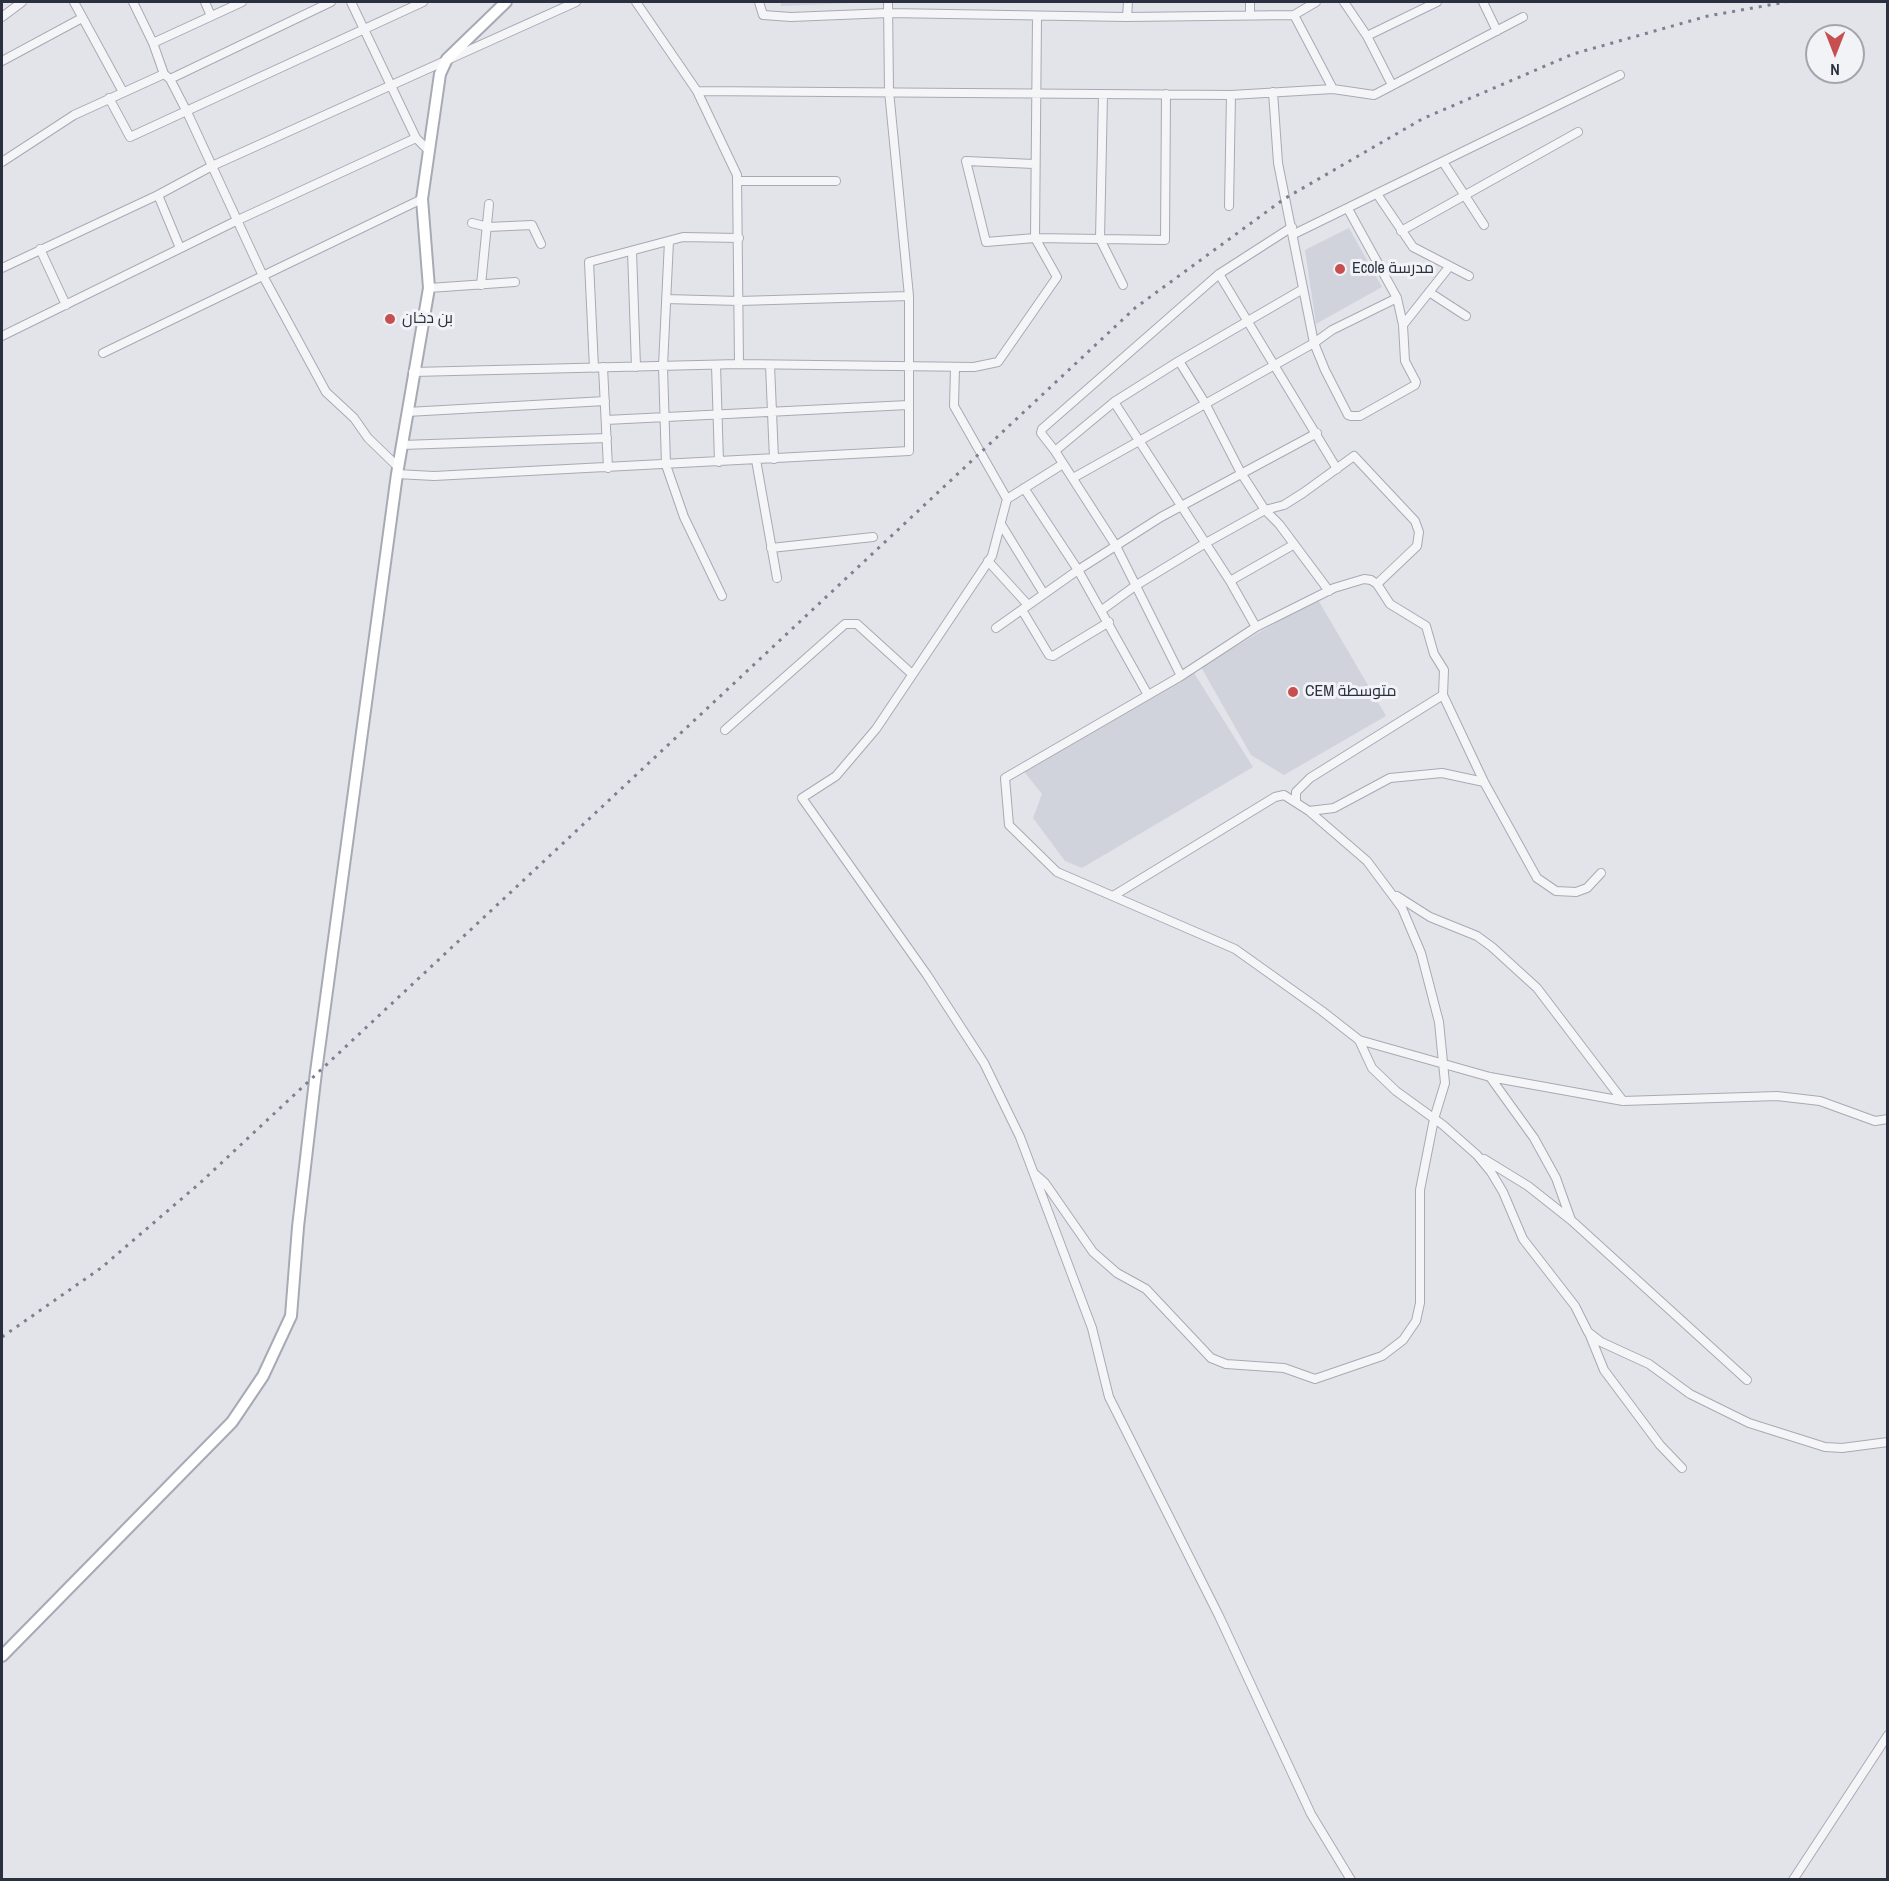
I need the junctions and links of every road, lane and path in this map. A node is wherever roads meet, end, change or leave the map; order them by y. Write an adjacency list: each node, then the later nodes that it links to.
1 (22, 2): 24 (street)
2 (74, 2): 28 (street)
3 (133, 2): 32 (street)
4 (205, 2): 23 (street)
5 (242, 2): 23 (street)
6 (331, 2): 36 (street)
7 (351, 2): 29 (street)
8 (423, 2): 29 (street)
9 (506, 2): 33 (street)
10 (576, 2): 33 (street)
11 (636, 2): 40 (street)
12 (759, 2): 20 (street)
13 (888, 2): 20 (street)
14 (1128, 2): 26 (street)
15 (1250, 2): 21 (street)
16 (1316, 2): 22 (street)
17 (1344, 2): 31 (street)
18 (1437, 2): 31 (street)
19 (1483, 2): 30 (street)
20 (889, 13): 25 (street); 41 (street)
21 (1250, 15): 22 (street); 26 (street)
22 (1294, 15): 39 (street)
23 (211, 16): 32 (street)
24 (2, 17)
25 (1037, 17): 26 (street); 43 (street)
26 (1127, 17)
27 (1523, 17): 30 (street)
28 (82, 18): 34 (street); 42 (street)
29 (365, 27): 37 (street); 49 (street)
30 (1497, 31): 38 (street)
31 (1367, 36): 38 (street)
32 (153, 43): 36 (street)
33 (447, 59): 37 (street); 52 (street)
34 (2, 61)
35 (1620, 75): 54 (street)
36 (167, 77): 42 (street); 49 (street)
37 (390, 85): 51 (street); 56 (street)
38 (1392, 85): 39 (street)
39 (1333, 89): 44 (street)
40 (697, 91): 41 (street); 57 (street)
41 (889, 91): 43 (street); 91 (street)
42 (123, 92): 48 (street)
43 (1038, 92): 45 (street); 55 (street)
44 (1273, 92): 47 (street); 70 (street)
45 (1103, 94): 46 (street); 74 (street)
46 (1166, 94): 47 (street); 74 (street)
47 (1232, 95): 64 (street)
48 (110, 98): 49 (street); 53 (street)
49 (188, 112): 56 (street)
50 (1578, 132): 61 (street)
51 (416, 138): 52 (street); 66 (street)
52 (429, 151): 62 (street)
53 (2, 162)
54 (1443, 162): 59 (street); 61 (street)
55 (1034, 164): 73 (street); 73 (street)
56 (212, 166): 60 (street); 66 (street)
57 (737, 181): 58 (street); 72 (street)
58 (836, 181)
59 (1377, 194): 65 (street); 71 (street)
60 (158, 195): 77 (street); 78 (street)
61 (1465, 195): 68 (street); 71 (street)
62 (422, 199): 83 (street); 88 (street)
63 (489, 204): 69 (street)
64 (1229, 206)
65 (1348, 209): 70 (street); 92 (street)
66 (238, 220): 77 (street); 83 (street)
67 (472, 223): 69 (street)
68 (1484, 225)
69 (489, 226): 76 (street); 86 (street)
70 (1293, 230): 82 (street); 89 (street)
71 (1401, 231): 80 (street)
72 (739, 238): 75 (street); 94 (street)
73 (1035, 238): 74 (street); 110 (street)
74 (1100, 238): 87 (street)
75 (669, 241): 79 (street); 93 (street)
76 (541, 244)
77 (180, 248): 95 (street)
78 (40, 249): 81 (street); 95 (street)
79 (632, 251): 109 (street); 111 (street)
80 (1449, 267): 84 (street); 90 (street)
81 (2, 268)
82 (1219, 274): 97 (street); 127 (street)
83 (262, 276): 101 (street); 135 (street)
84 (1469, 276)
85 (515, 282): 86 (street)
86 (481, 285): 88 (street)
87 (1123, 285)
88 (429, 288): 113 (street)
89 (1303, 289): 97 (street); 100 (street)
90 (1429, 292): 96 (street); 98 (street)
91 (909, 296): 94 (street); 108 (street)
92 (1397, 298): 98 (street); 100 (street)
93 (666, 299): 94 (street); 107 (street)
94 (739, 301): 103 (street)
95 (66, 305): 99 (street)
96 (1466, 316)
97 (1247, 321): 102 (street); 106 (street)
98 (1403, 325): 100 (street)
99 (2, 336)
100 (1314, 343): 106 (street)
101 (103, 352)
102 (1179, 361): 115 (street); 116 (street)
103 (739, 364): 104 (street); 105 (street)
104 (716, 365): 107 (street); 120 (street)
105 (770, 365): 108 (street); 119 (street)
106 (1274, 365): 116 (street); 123 (street)
107 (663, 366): 109 (street); 121 (street)
108 (908, 366): 110 (street); 117 (street)
109 (636, 367): 112 (street)
110 (955, 367): 139 (street)
111 (594, 368): 112 (street); 113 (street)
112 (603, 368): 114 (street)
113 (413, 372): 118 (street)
114 (605, 401): 118 (street); 122 (street)
115 (1114, 402): 125 (street); 127 (street)
116 (1205, 403): 125 (street); 136 (street)
117 (908, 405): 119 (street); 128 (street)
118 (406, 412): 126 (street)
119 (772, 412): 120 (street); 128 (street)
120 (717, 414): 121 (street); 130 (street)
121 (665, 417): 122 (street); 132 (street)
122 (606, 420): 124 (street)
123 (1317, 433): 134 (street); 136 (street)
124 (606, 438): 126 (street); 133 (street)
125 (1138, 441): 137 (street); 140 (street)
126 (402, 445): 135 (street)
127 (1054, 451): 131 (street)
128 (774, 459): 129 (street)
129 (756, 460): 130 (street); 147 (street)
130 (718, 462): 132 (street)
131 (1063, 464): 137 (street); 138 (street)
132 (666, 465): 133 (street); 156 (street)
133 (608, 468): 135 (street)
134 (1337, 469): 141 (street); 152 (street)
135 (398, 471): 186 (street)
136 (1241, 474): 140 (street); 141 (street)
137 (1073, 478): 146 (street)
138 (1024, 488): 139 (street); 149 (street)
139 (1008, 499): 142 (street)
140 (1180, 506): 144 (street); 146 (street)
141 (1265, 510): 144 (street); 145 (street)
142 (1001, 524): 148 (street); 155 (street)
143 (873, 537): 147 (street)
144 (1204, 544): 151 (street); 153 (street)
145 (1293, 545): 151 (street); 154 (street)
146 (1116, 546): 149 (street); 153 (street)
147 (771, 548): 150 (street)
148 (988, 561): 157 (street); 162 (street)
149 (1078, 570): 155 (street); 158 (street)
150 (777, 578)
151 (1230, 582): 160 (street)
152 (1377, 584): 154 (street); 165 (street)
153 (1135, 586): 158 (street); 163 (street)
154 (1329, 591): 160 (street)
155 (1044, 594): 157 (street)
156 (722, 596)
157 (1025, 608): 159 (street); 161 (street)
158 (1102, 610): 159 (street)
159 (1109, 622): 164 (street)
160 (1256, 627): 163 (street)
161 (996, 628)
162 (912, 674): 166 (street); 180 (street)
163 (1180, 676): 164 (street)
164 (1148, 695): 172 (street)
165 (1443, 695): 167 (street); 168 (street)
166 (724, 730)
167 (1485, 783): 169 (street); 170 (street)
168 (1296, 801): 169 (street); 172 (street)
169 (1309, 811): 171 (street)
170 (1600, 873)
171 (1393, 893): 174 (street); 176 (street)
172 (1113, 896): 173 (street)
173 (1359, 1040): 174 (street); 177 (street)
174 (1445, 1065): 175 (street); 177 (street)
175 (1490, 1077): 176 (street); 181 (street)
176 (1623, 1101): 178 (street)
177 (1434, 1119): 179 (street); 180 (street)
178 (1887, 1119)
179 (1478, 1155): 181 (street); 182 (street)
180 (1033, 1172): 188 (street)
181 (1571, 1220): 183 (street)
182 (1588, 1332): 184 (street); 185 (street)
183 (1747, 1380)
184 (1887, 1442)
185 (1682, 1468)
186 (2, 1656)
187 (1887, 1735): 189 (street)
188 (1351, 1880)
189 (1793, 1880)

